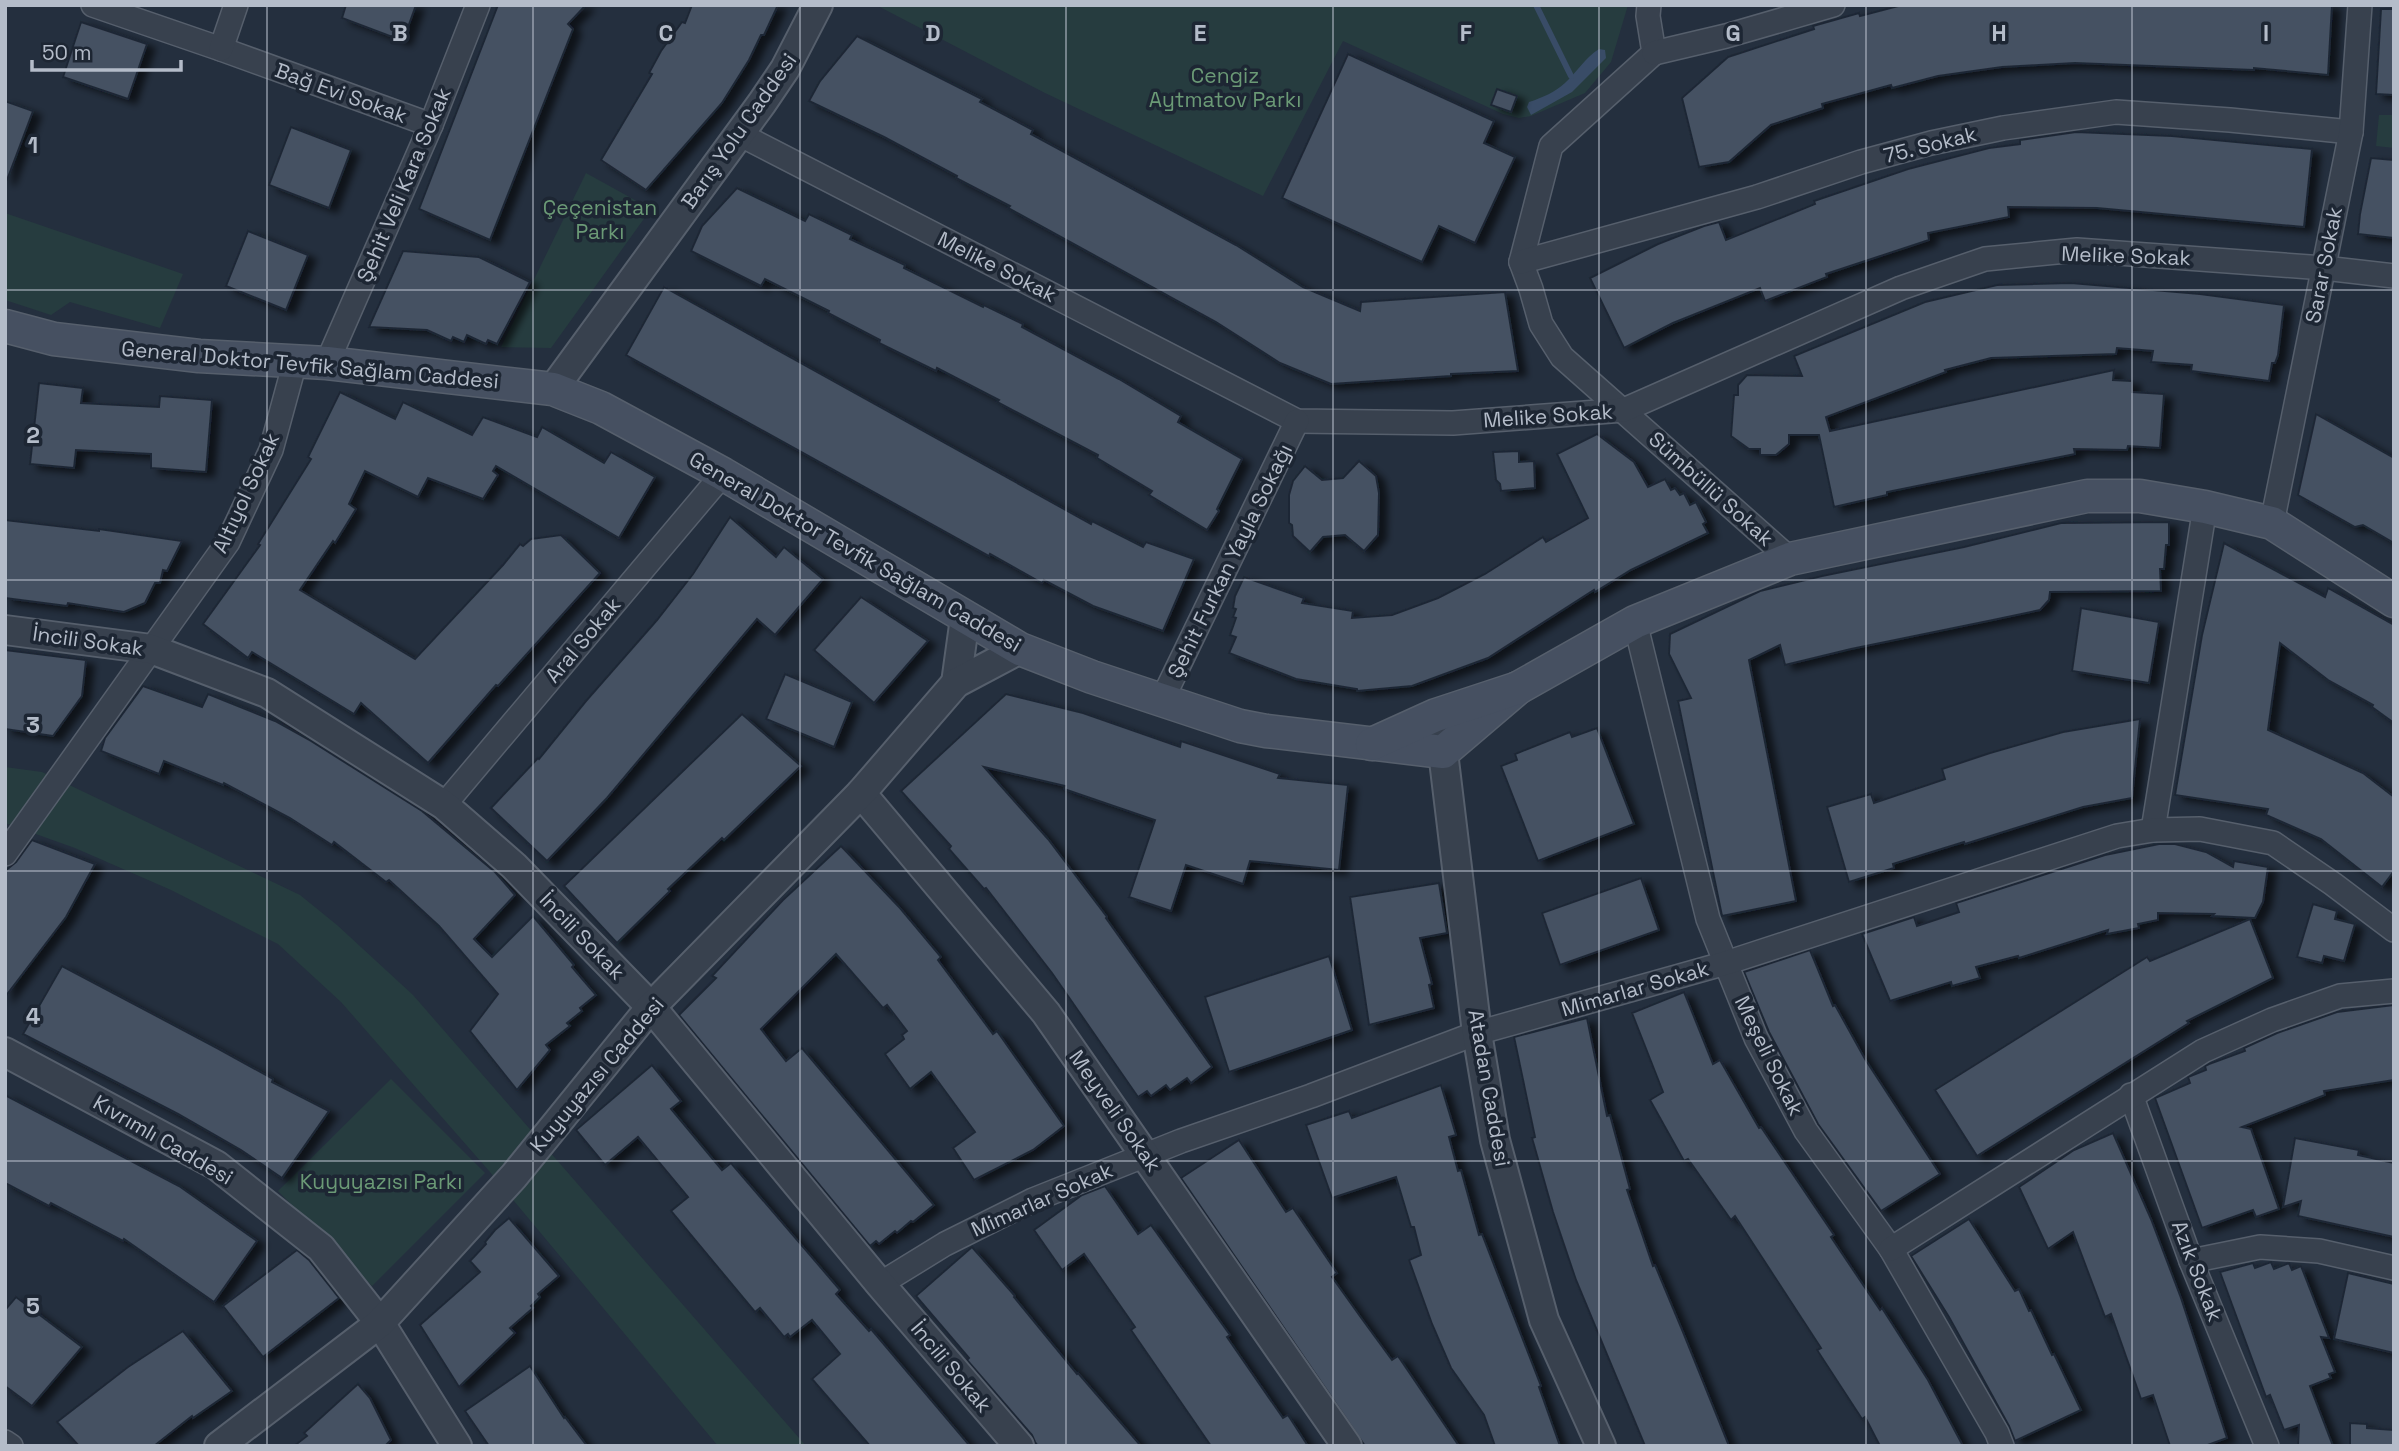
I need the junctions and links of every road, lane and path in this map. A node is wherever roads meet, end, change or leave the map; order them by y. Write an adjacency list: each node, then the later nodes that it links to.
1 (93, 5): 8 (street, Bağ Evi Sokak)
2 (236, 5): 8 (street)
3 (478, 5): 10 (street, Şehit Veli Kara Sokak)
4 (818, 5): 12 (street, Barış Yolu Caddesi)
5 (1649, 5): 9 (street)
6 (1833, 5): 9 (street)
7 (2360, 5): 11 (street, Sarar Sokak)
8 (221, 49): 10 (street, Bağ Evi Sokak)
9 (1654, 53): 13 (street)
10 (431, 125): 18 (street, Şehit Veli Kara Sokak)
11 (2351, 132): 13 (street, 75. Sokak); 14 (street, Sarar Sokak)
12 (740, 134): 19 (street, Barış Yolu Caddesi); 21 (street, Melike Sokak)
13 (1521, 262): 20 (street, Sümbüllü Sokak)
14 (2324, 268): 15 (street, Melike Sokak); 20 (street, Melike Sokak); 24 (street, Sarar Sokak)
15 (2394, 276)
16 (5, 326): 17 (main road, General Doktor Tevfik Sağlam Caddesi)
17 (295, 362): 18 (main road, General Doktor Tevfik Sağlam Caddesi); 30 (street, Altıyol Sokak)
18 (327, 363): 19 (main road, General Doktor Tevfik Sağlam Caddesi)
19 (553, 389): 22 (main road, General Doktor Tevfik Sağlam Caddesi)
20 (1624, 410): 21 (street, Melike Sokak); 25 (street, Sümbüllü Sokak)
21 (1297, 421): 34 (street, Şehit Furkan Yayla Sokağı)
22 (723, 474): 27 (main road, General Doktor Tevfik Sağlam Caddesi); 39 (street, Aral Sokak)
23 (2205, 507): 24 (main road); 25 (main road); 40 (street)
24 (2272, 523): 26 (main road)
25 (1790, 559): 28 (main road)
26 (2394, 601)
27 (965, 618): 31 (main road, General Doktor Tevfik Sağlam Caddesi); 32 (street)
28 (1635, 622): 33 (main road); 43 (street, Meşeli Sokak)
29 (5, 630): 30 (street, İncili Sokak)
30 (151, 649): 39 (street, İncili Sokak); 41 (street, Altıyol Sokak)
31 (1020, 649): 32 (street); 34 (main road, General Doktor Tevfik Sağlam Caddesi)
32 (956, 682): 38 (street, Kuyuyazısı Caddesi)
33 (1518, 688): 35 (main road); 37 (main road)
34 (1162, 700): 36 (main road, General Doktor Tevfik Sağlam Caddesi)
35 (1436, 715): 36 (main road); 37 (street, Atadan Caddesi)
36 (1372, 744): 37 (main road, General Doktor Tevfik Sağlam Caddesi)
37 (1443, 752): 46 (street, Atadan Caddesi)
38 (862, 793): 45 (street, Kuyuyazısı Caddesi); 49 (street, Meyveli Sokak)
39 (444, 806): 45 (street, İncili Sokak)
40 (2153, 830): 42 (street, Mimarlar Sokak); 43 (street, Mimarlar Sokak)
41 (5, 854)
42 (2394, 930)
43 (1726, 963): 46 (street, Mimarlar Sokak); 50 (street, Meşeli Sokak)
44 (2394, 991): 48 (street)
45 (651, 1007): 53 (street, İncili Sokak); 54 (street, Kuyuyazısı Caddesi)
46 (1477, 1033): 49 (street, Mimarlar Sokak); 61 (street, Atadan Caddesi)
47 (5, 1052): 54 (street, Kıvrımlı Caddesi)
48 (2131, 1095): 50 (street); 51 (street, Azık Sokak)
49 (1146, 1155): 53 (street, Mimarlar Sokak); 60 (street, Meyveli Sokak)
50 (1891, 1249): 62 (street, Meşeli Sokak)
51 (2191, 1261): 52 (street); 63 (street, Azık Sokak)
52 (2394, 1268)
53 (880, 1284): 59 (street, İncili Sokak)
54 (380, 1323): 57 (street, Kuyuyazısı Caddesi); 58 (street, Kıvrımlı Caddesi)
55 (5, 1442): 56 (street)
56 (10, 1446)
57 (219, 1446)
58 (457, 1446)
59 (1018, 1446)
60 (1347, 1446)
61 (1601, 1446)
62 (2002, 1446)
63 (2267, 1446)

